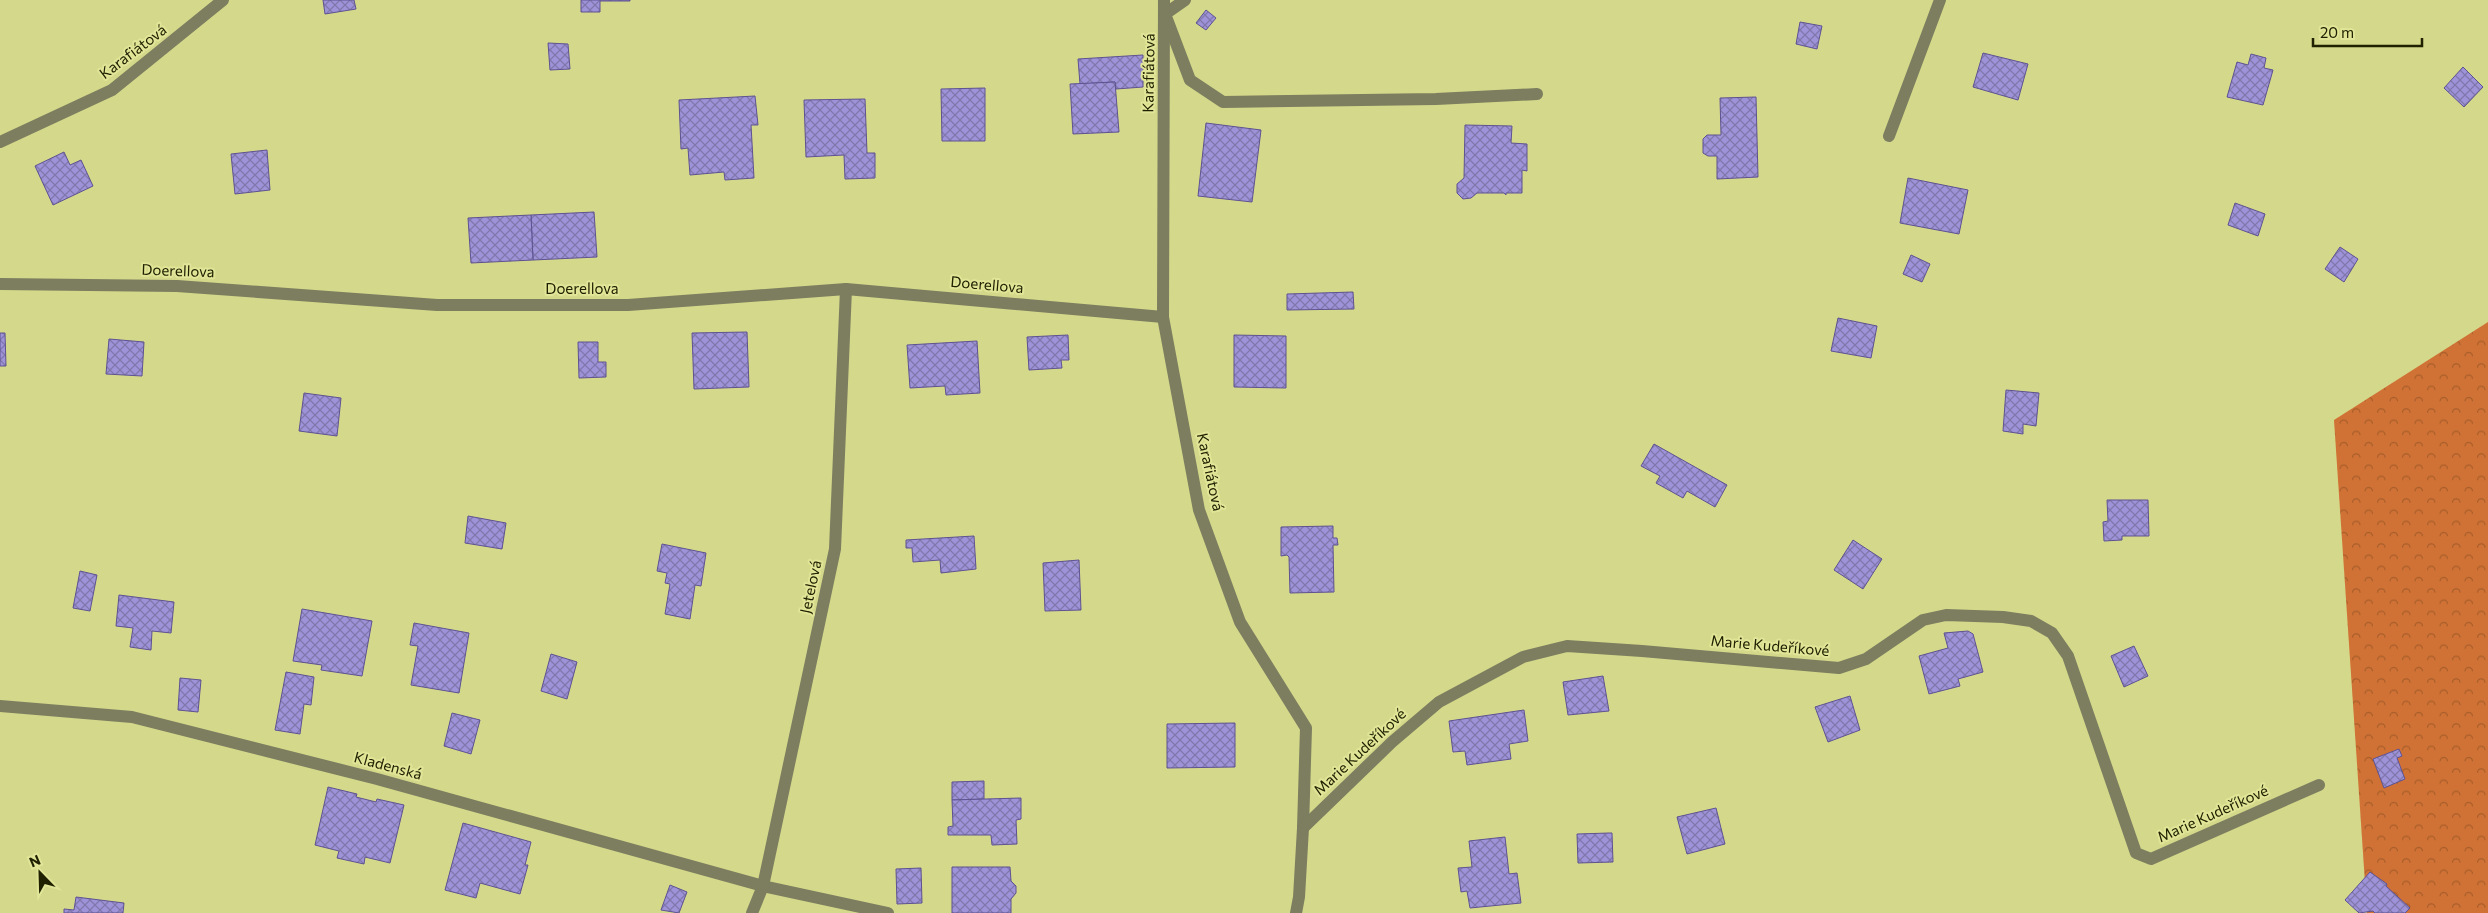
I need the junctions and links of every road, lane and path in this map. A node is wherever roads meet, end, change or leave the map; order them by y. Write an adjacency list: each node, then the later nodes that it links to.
1 (223, 0): 8 (street, Karafiátová)
2 (1164, 0): 5 (street, Karafiátová)
3 (1185, 0): 5 (street)
4 (1940, 0): 7 (street)
5 (1166, 14): 6 (street, Karafiátová); 11 (street, Karafiátová)
6 (1538, 94)
7 (1889, 136)
8 (0, 142)
9 (0, 284): 10 (street, Doerellova)
10 (846, 289): 11 (street, Doerellova); 15 (street, Jetelová)
11 (1163, 317): 14 (street, Karafiátová)
12 (0, 706): 15 (street, Kladenská)
13 (2319, 785): 14 (street, Marie Kudeříkové)
14 (1303, 828): 18 (street, Karafiátová)
15 (762, 886): 16 (street, Jetelová); 17 (street, Kladenská)
16 (752, 913)
17 (888, 913)
18 (1296, 913)

